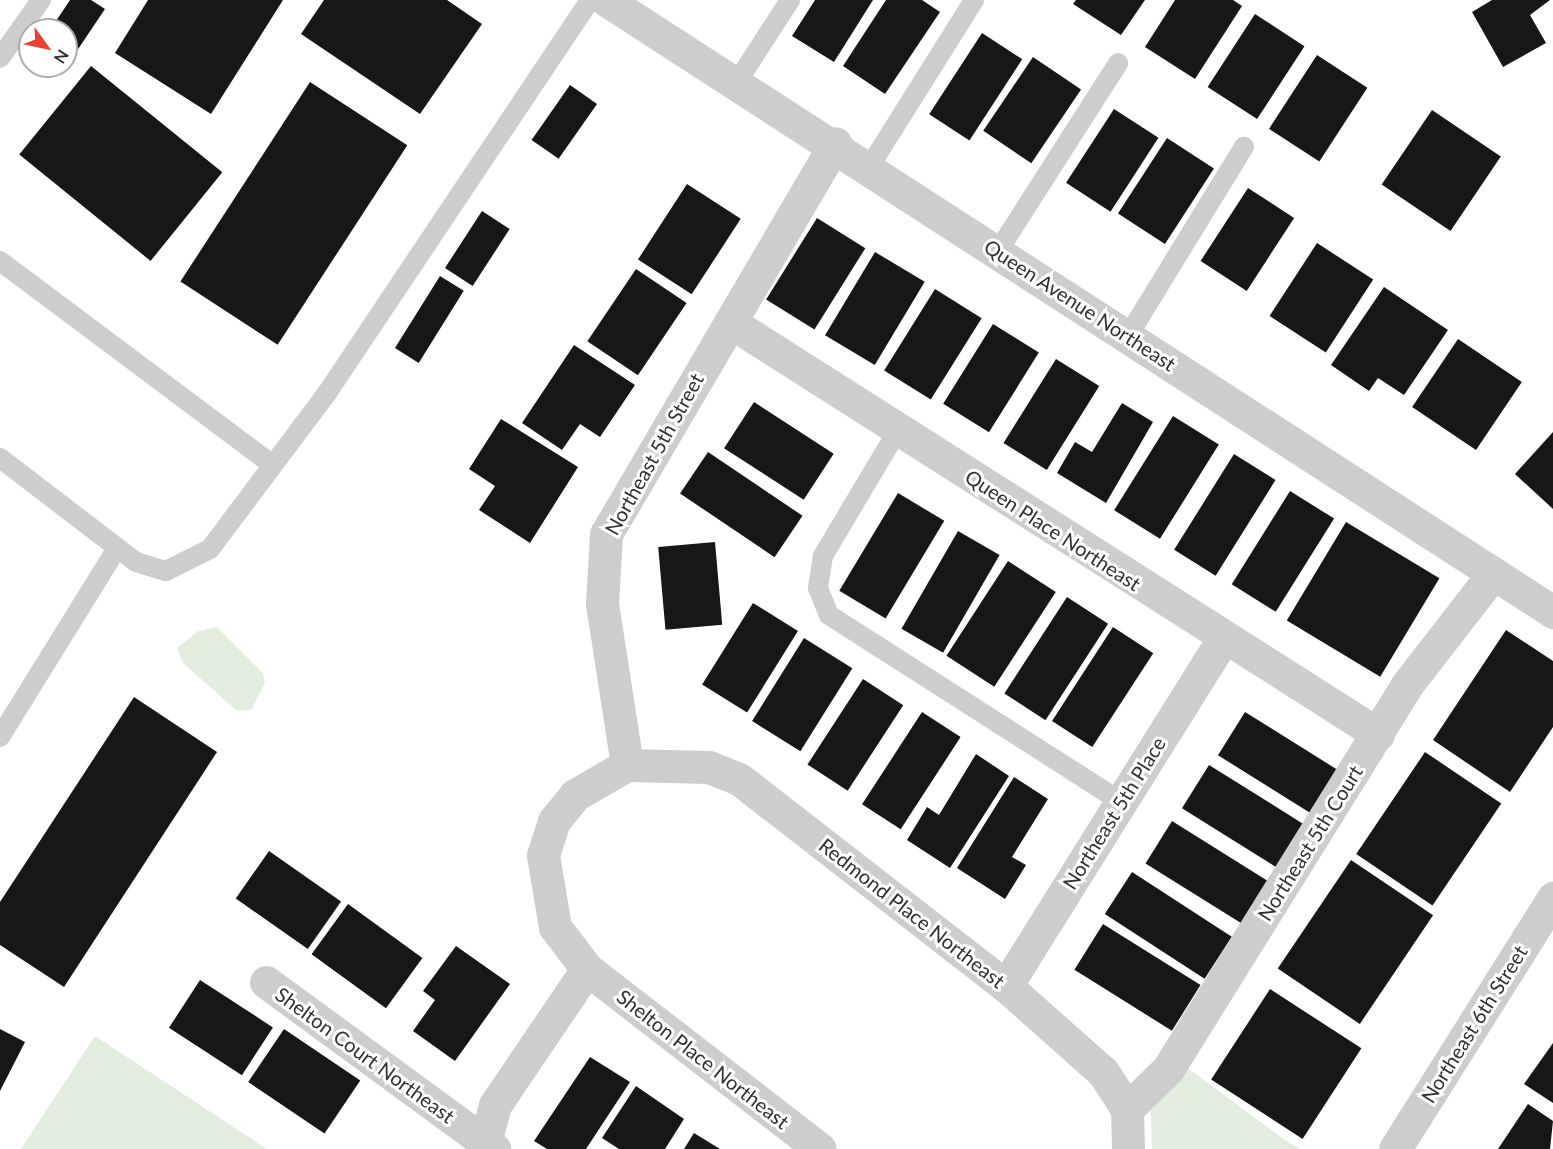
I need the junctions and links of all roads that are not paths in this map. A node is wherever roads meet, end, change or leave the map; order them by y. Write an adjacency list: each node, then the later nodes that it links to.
1 (41, 0): 6 (lane)
2 (590, 0): 18 (lane)
3 (606, 0): 8 (street, Queen Avenue Northeast)
4 (790, 0): 8 (lane)
5 (974, 0): 11 (lane)
6 (0, 58)
7 (1118, 63): 12 (lane)
8 (737, 82): 9 (street, Queen Avenue Northeast)
9 (835, 143): 11 (street, Queen Avenue Northeast); 14 (street, Northeast 5th Street)
10 (1244, 147): 15 (lane)
11 (870, 166): 12 (street, Queen Avenue Northeast)
12 (998, 251): 15 (street, Queen Avenue Northeast)
13 (0, 261): 18 (lane)
14 (730, 322): 16 (street, Queen Place Northeast); 25 (street, Northeast 5th Street)
15 (1128, 336): 20 (street, Queen Avenue Northeast)
16 (898, 430): 22 (street, Queen Place Northeast); 26 (lane)
17 (0, 458): 19 (lane)
18 (270, 463): 19 (lane)
19 (117, 548): 24 (lane)
20 (1492, 575): 21 (street, Queen Avenue Northeast); 23 (street, Northeast 5th Court)
21 (1553, 612)
22 (1223, 639): 23 (street, Queen Place Northeast); 26 (street, Northeast 5th Place)
23 (1378, 734): 31 (street, Northeast 5th Court)
24 (0, 737)
25 (627, 765): 28 (street); 30 (street, Redmond Place Northeast)
26 (1121, 802): 30 (street, Northeast 5th Place)
27 (1553, 898): 35 (street, Northeast 6th Street)
28 (587, 969): 32 (street); 33 (street, Shelton Place Northeast)
29 (266, 982): 32 (street, Shelton Court Northeast)
30 (1006, 986): 31 (street, Redmond Place Northeast)
31 (1127, 1109): 34 (street)
32 (487, 1147)
33 (820, 1149)
34 (1128, 1149)
35 (1395, 1149)

